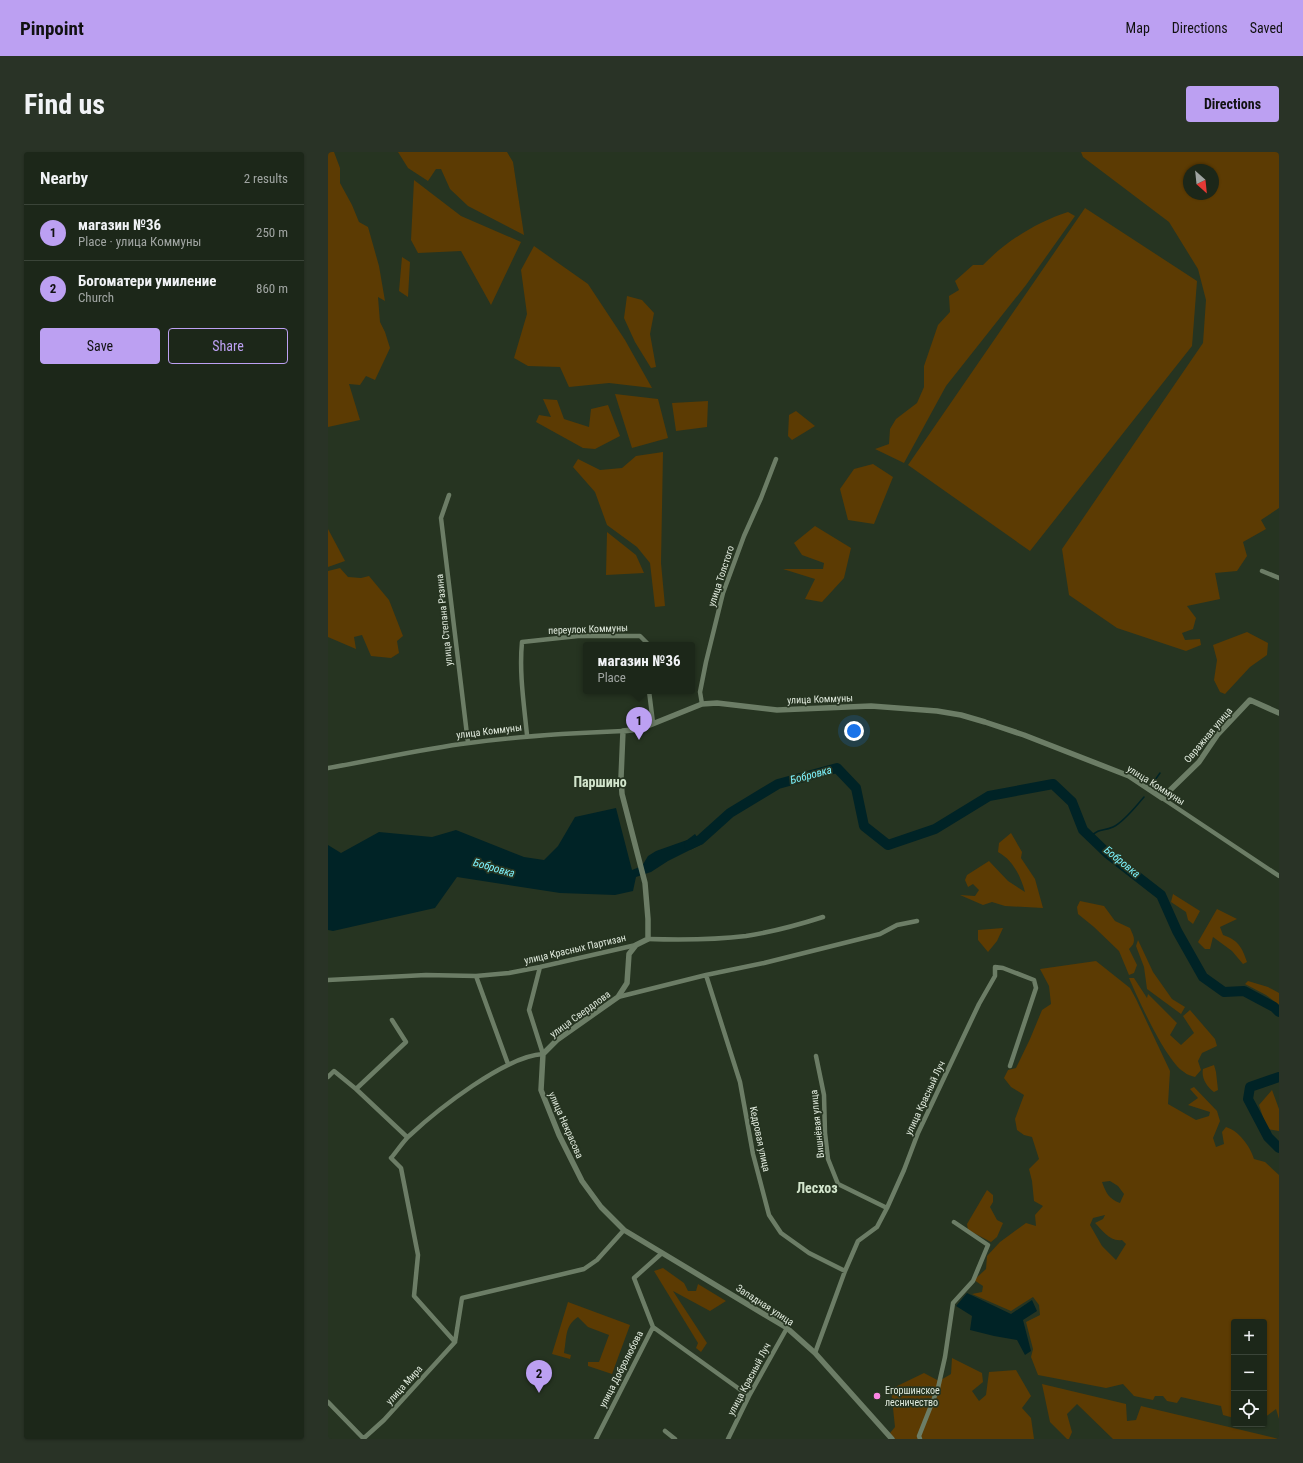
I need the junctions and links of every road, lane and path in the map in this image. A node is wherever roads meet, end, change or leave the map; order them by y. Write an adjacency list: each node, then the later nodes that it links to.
1 (776, 459): 7 (street, улица Толстого)
2 (449, 495): 12 (street, улица Степана Разина)
3 (1262, 571): 4 (street)
4 (1279, 578)
5 (646, 642): 11 (street, переулок Коммуны)
6 (649, 694): 9 (street)
7 (702, 704): 9 (street, улица Коммуны); 14 (street, улица Коммуны)
8 (1279, 713): 14 (street, Овражная улица)
9 (653, 723): 10 (street, улица Коммуны)
10 (623, 731): 11 (street, улица Коммуны); 18 (street)
11 (527, 735): 12 (street, улица Коммуны)
12 (468, 743): 13 (street, улица Коммуны)
13 (328, 768)
14 (1162, 798): 15 (street, улица Коммуны)
15 (1279, 876)
16 (823, 917): 18 (street, улица Красных Партизан)
17 (917, 921): 21 (street, улица Свердлова)
18 (648, 939): 19 (street, улица Красных Партизан)
19 (636, 945): 20 (street, улица Красных Партизан); 24 (street)
20 (540, 967): 22 (street, улица Красных Партизан); 26 (street, улица Некрасова)
21 (706, 975): 24 (street, улица Свердлова); 37 (street, Кедровая улица)
22 (476, 976): 23 (street, улица Красных Партизан); 28 (street)
23 (328, 980)
24 (618, 997): 26 (street, улица Свердлова)
25 (392, 1020): 31 (street)
26 (543, 1054): 28 (street); 35 (street, улица Некрасова)
27 (816, 1056): 33 (street, Вишнёвая улица)
28 (508, 1064): 32 (street)
29 (1010, 1066): 33 (street, улица Красный Луч)
30 (328, 1077): 31 (street)
31 (356, 1089): 32 (street)
32 (407, 1138): 40 (street)
33 (887, 1208): 37 (street, улица Красный Луч)
34 (954, 1222): 50 (street)
35 (624, 1230): 36 (street, Западная улица); 40 (street)
36 (662, 1253): 38 (street); 39 (street, Западная улица)
37 (845, 1271): 41 (street, улица Красный Луч)
38 (653, 1327): 42 (street, улица Добролюбова); 46 (street, улица Добролюбова)
39 (787, 1328): 41 (street, Западная улица); 42 (street, улица Красный Луч)
40 (455, 1342): 45 (street, улица Мира)
41 (815, 1353): 49 (street, Западная улица)
42 (749, 1396): 48 (street, улица Красный Луч)
43 (328, 1402): 45 (street)
44 (664, 1431): 47 (street)
45 (363, 1439)
46 (596, 1439)
47 (675, 1439)
48 (728, 1439)
49 (892, 1439)
50 (920, 1439)

